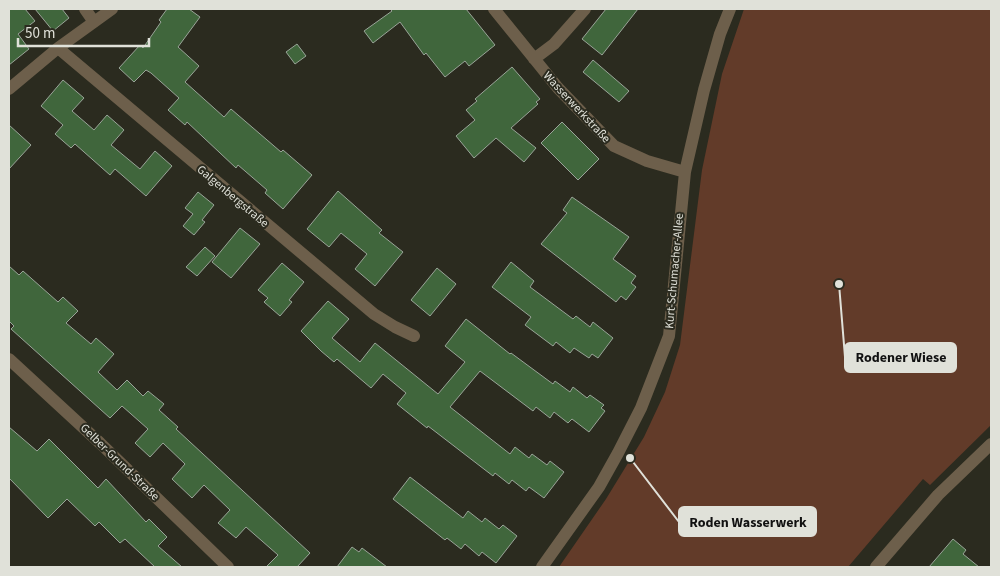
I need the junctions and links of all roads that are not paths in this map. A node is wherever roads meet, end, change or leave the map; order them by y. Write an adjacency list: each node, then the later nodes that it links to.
1 (85, 9): 6 (street)
2 (112, 9): 6 (street)
3 (494, 9): 8 (street, Wasserwerkstraße)
4 (585, 9): 8 (street)
5 (730, 9): 10 (street, Kurt-Schumacher-Allee)
6 (94, 22): 7 (street)
7 (58, 48): 9 (street); 11 (street, Galgenbergstraße)
8 (534, 59): 10 (street, Wasserwerkstraße)
9 (9, 89)
10 (685, 172): 15 (street, Kurt-Schumacher-Allee)
11 (414, 336)
12 (9, 359): 14 (street, Gelber-Grund-Straße)
13 (991, 444): 16 (street)
14 (228, 567)
15 (542, 567)
16 (876, 567)

